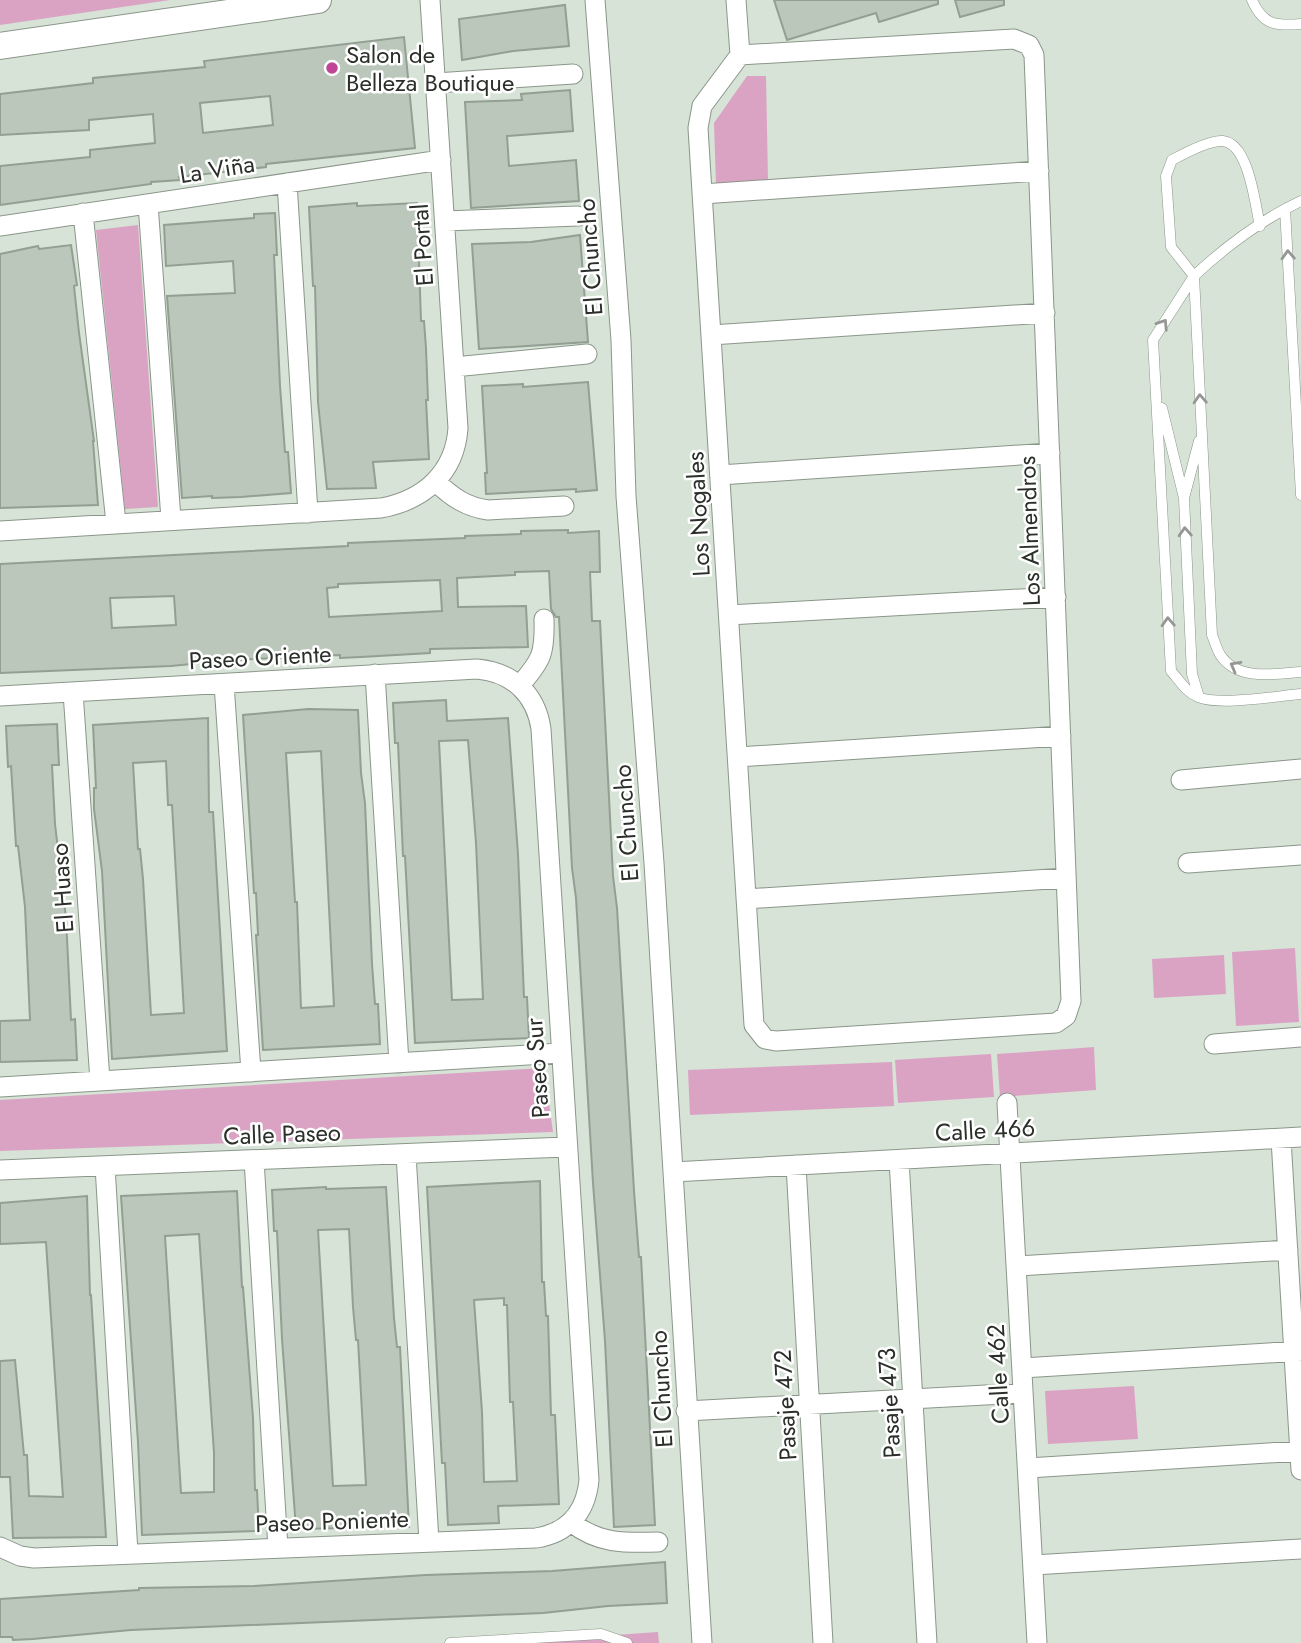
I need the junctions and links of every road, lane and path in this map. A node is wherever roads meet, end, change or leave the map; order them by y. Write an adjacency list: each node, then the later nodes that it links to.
1 (318, 0): 7 (main road)
2 (430, 0): 10 (street, El Portal)
3 (596, 0): 77 (street, El Chuncho)
4 (736, 0): 8 (street)
5 (1252, 0): 6 (lane)
6 (1301, 23)
7 (0, 47)
8 (740, 55): 12 (street, Los Almendros); 14 (street, Los Nogales)
9 (573, 74): 10 (street)
10 (436, 83): 11 (street, El Portal)
11 (441, 160): 13 (street, La Viña); 20 (street, El Portal)
12 (1039, 171): 14 (street); 24 (street, Los Almendros)
13 (287, 183): 16 (street, La Viña); 36 (street)
14 (702, 194): 25 (street, Los Nogales)
15 (1301, 201): 17 (lane)
16 (148, 204): 18 (street, La Viña); 37 (street)
17 (1285, 209): 22 (lane); 33 (lane, one-way to 17)
18 (83, 214): 21 (street, La Viña); 38 (street)
19 (579, 216): 20 (street)
20 (445, 221): 27 (street, El Portal)
21 (0, 226)
22 (1260, 226): 23 (lane); 23 (lane)
23 (1194, 276): 28 (lane, one-way to 23); 29 (lane, one-way to 23)
24 (1045, 313): 25 (street); 30 (street, Los Almendros)
25 (711, 335): 31 (street, Los Nogales)
26 (587, 354): 27 (street)
27 (454, 367): 32 (street, El Portal)
28 (1156, 383): 34 (lane); 50 (lane, one-way to 28)
29 (1202, 432): 34 (lane); 43 (lane, one-way to 29)
30 (1050, 453): 31 (street); 40 (street, Los Almendros)
31 (720, 475): 41 (street, Los Nogales)
32 (436, 482): 35 (street); 36 (street, El Portal)
33 (1301, 495)
34 (1184, 498): 50 (lane, one-way to 34)
35 (564, 506)
36 (308, 513): 37 (street, El Portal)
37 (171, 519): 38 (street, El Portal)
38 (116, 523): 39 (street, El Portal)
39 (0, 531)
40 (1056, 597): 41 (street); 51 (street, Los Almendros)
41 (729, 615): 52 (street, Los Nogales)
42 (544, 619): 46 (street)
43 (1301, 672)
44 (375, 674): 45 (street, Paseo Oriente); 46 (street, Paseo Oriente); 63 (street)
45 (224, 684): 47 (street, Paseo Oriente); 64 (street)
46 (520, 685): 62 (street, Paseo Sur)
47 (73, 692): 49 (street, Paseo Oriente); 65 (street, El Huaso)
48 (1301, 694): 50 (lane)
49 (0, 696)
50 (1199, 697)
51 (1061, 736): 52 (street); 57 (street, Los Almendros)
52 (738, 757): 58 (street, Los Nogales)
53 (1301, 769): 54 (street)
54 (1181, 780)
55 (1301, 855): 56 (street)
56 (1188, 863)
57 (1066, 878): 58 (street); 59 (street, Los Almendros)
58 (746, 900): 59 (street, Los Nogales)
59 (761, 1036)
60 (1301, 1037): 61 (street)
61 (1214, 1045)
62 (560, 1053): 63 (street); 69 (street, Paseo Sur)
63 (399, 1063): 64 (street)
64 (251, 1072): 65 (street)
65 (100, 1081): 66 (street)
66 (0, 1087)
67 (1007, 1103): 70 (street, Calle 462)
68 (1291, 1138): 70 (street, Calle 466); 78 (street)
69 (566, 1147): 71 (street, Calle Paseo); 88 (street, Paseo Sur)
70 (1010, 1153): 73 (street, Calle 466); 79 (street, Calle 462)
71 (406, 1154): 72 (street, Calle Paseo); 89 (street)
72 (254, 1160): 75 (street, Calle Paseo); 92 (street)
73 (899, 1160): 74 (street, Calle 466); 83 (street, Pasaje 473)
74 (796, 1165): 77 (street, Calle 466); 84 (street, Pasaje 472)
75 (105, 1166): 76 (street, Calle Paseo); 94 (street)
76 (0, 1170)
77 (673, 1172): 85 (street, El Chuncho)
78 (1288, 1250): 79 (street); 80 (street)
79 (1017, 1266): 81 (street, Calle 462)
80 (1297, 1351): 81 (street); 86 (street)
81 (1022, 1368): 82 (street, Calle 462)
82 (1023, 1393): 83 (street); 87 (street, Calle 462)
83 (913, 1398): 84 (street); 100 (street, Pasaje 473)
84 (810, 1404): 85 (street); 99 (street, Pasaje 472)
85 (686, 1411): 98 (street, El Chuncho)
86 (1300, 1461): 87 (street)
87 (1028, 1468): 95 (street, Calle 462)
88 (572, 1522): 89 (street, Paseo Poniente); 90 (street)
89 (429, 1542): 92 (street, Paseo Poniente)
90 (658, 1542)
91 (0, 1547): 94 (street, Paseo Poniente)
92 (278, 1548): 94 (street, Paseo Poniente)
93 (1301, 1549): 95 (street)
94 (128, 1553)
95 (1033, 1565): 101 (street, Calle 462)
96 (450, 1643): 97 (lane)
97 (627, 1643)
98 (702, 1643)
99 (823, 1643)
100 (927, 1643)
101 (1037, 1643)

